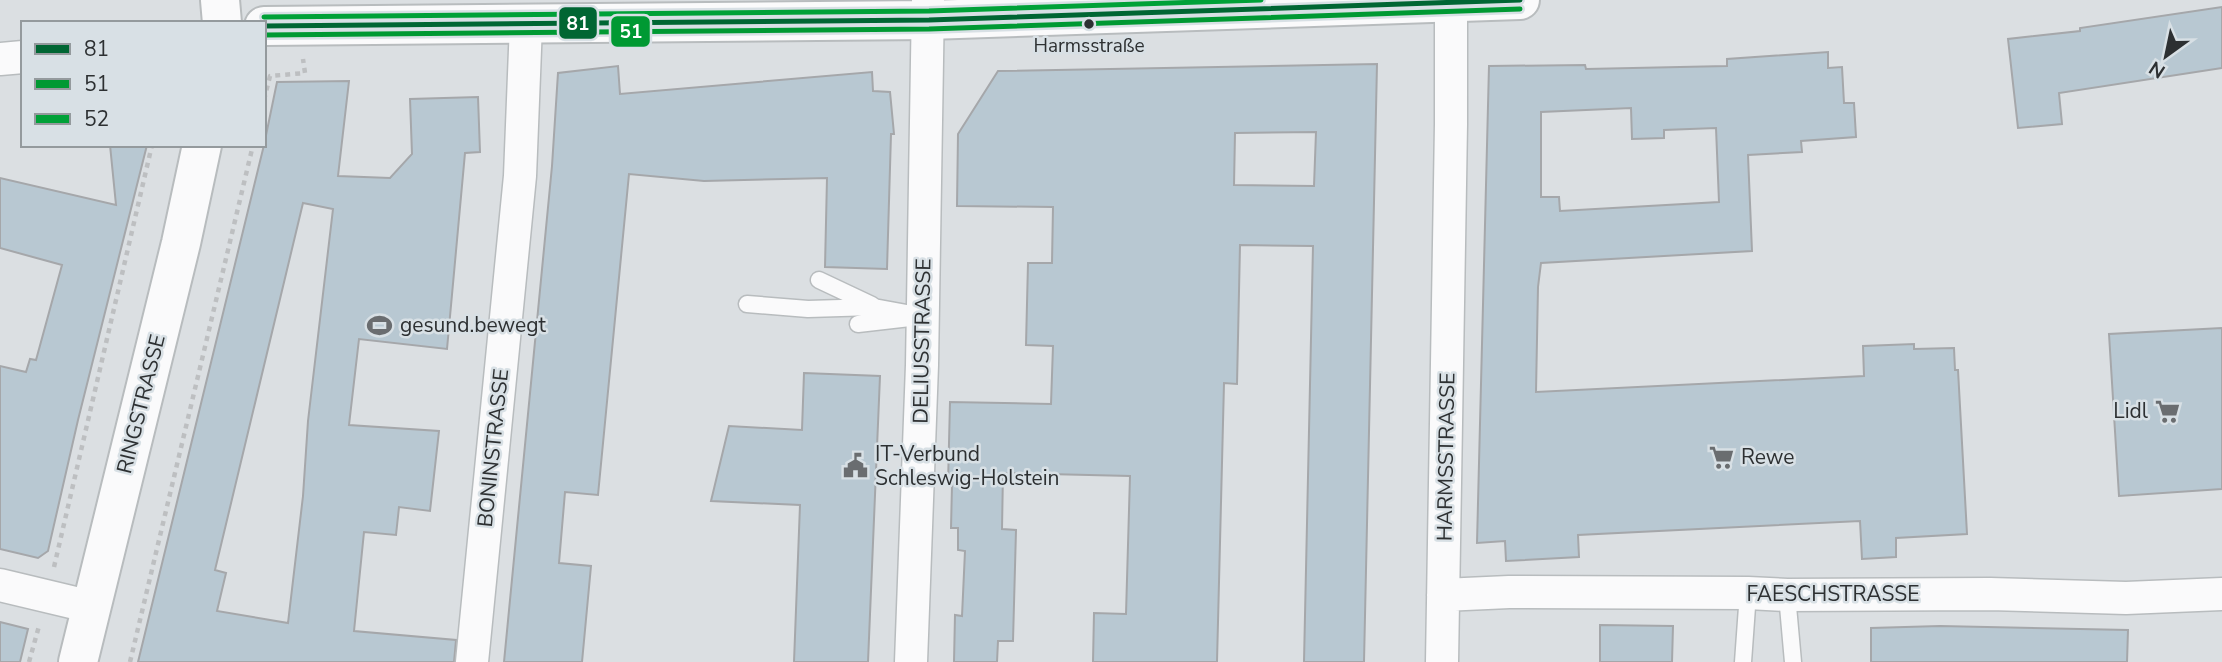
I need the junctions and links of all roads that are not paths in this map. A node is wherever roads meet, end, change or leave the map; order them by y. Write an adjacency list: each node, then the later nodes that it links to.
1 (220, 0): 5 (street)
2 (1520, 0): 3 (street)
3 (1451, 2): 4 (street); 19 (street, HARMSSTRASSE)
4 (928, 10): 6 (street); 14 (street, DELIUSSTRASSE)
5 (222, 21)
6 (526, 24): 7 (street); 23 (street, BONINSTRASSE)
7 (282, 26)
8 (21, 57): 9 (street)
9 (0, 59)
10 (202, 147): 21 (street, RINGSTRASSE)
11 (819, 280): 13 (lane)
12 (747, 304): 13 (lane)
13 (874, 307): 14 (lane)
14 (923, 316): 15 (lane); 24 (street, DELIUSSTRASSE)
15 (858, 324)
16 (0, 585): 21 (street)
17 (1748, 593): 19 (street, FAESCHSTRASSE); 20 (street, FAESCHSTRASSE); 26 (lane)
18 (2222, 594): 20 (street, FAESCHSTRASSE)
19 (1443, 595): 25 (street, HARMSSTRASSE)
20 (1787, 595): 27 (lane)
21 (92, 607): 22 (street, RINGSTRASSE)
22 (79, 662)
23 (472, 662)
24 (911, 662)
25 (1442, 662)
26 (1743, 662)
27 (1793, 662)

